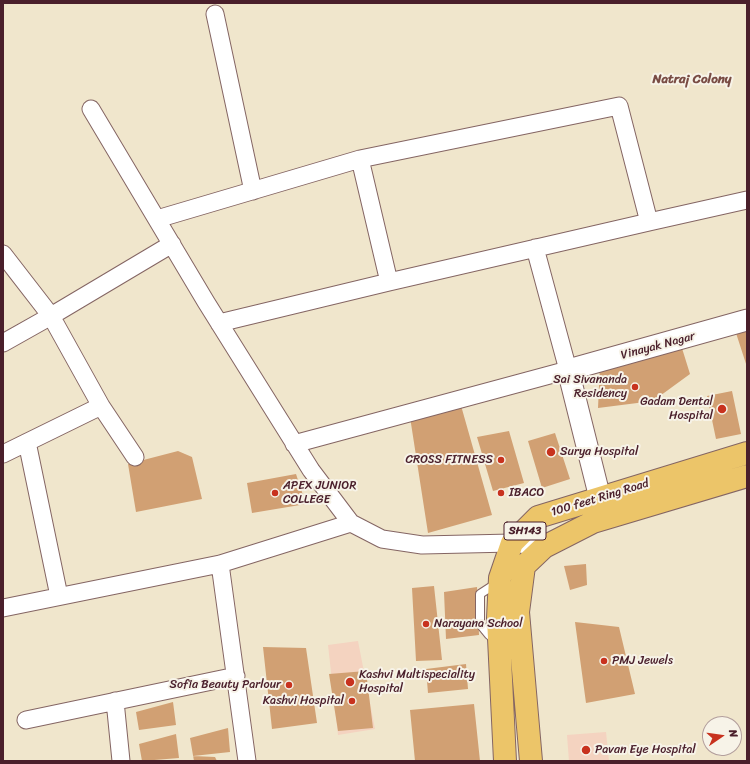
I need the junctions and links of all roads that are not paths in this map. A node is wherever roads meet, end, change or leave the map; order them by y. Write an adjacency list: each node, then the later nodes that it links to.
1 (215, 14): 4 (street)
2 (91, 109): 6 (street)
3 (360, 159): 4 (street); 7 (street); 11 (street)
4 (253, 191): 6 (street)
5 (747, 200): 7 (street)
6 (157, 219): 8 (street)
7 (649, 222): 9 (street)
8 (172, 244): 12 (street); 14 (street)
9 (535, 248): 11 (street); 16 (street)
10 (3, 254): 12 (street)
11 (389, 282): 14 (street)
12 (51, 316): 15 (street); 17 (street)
13 (747, 320): 16 (street, Vinayak Nagar)
14 (219, 323): 19 (street)
15 (3, 343)
16 (568, 370): 19 (street); 24 (street)
17 (101, 406): 18 (street); 22 (street)
18 (27, 442): 21 (street); 29 (street)
19 (294, 444): 25 (street)
20 (747, 453): 24 (main road, 100 feet Ring Road / SH143)
21 (3, 454)
22 (135, 457)
23 (747, 476): 27 (main road, 100 feet Ring Road / SH143)
24 (600, 498): 26 (main road, 100 feet Ring Road / SH143)
25 (351, 523): 26 (street); 28 (street)
26 (512, 543): 27 (street); 36 (main road, 100 feet Ring Road / SH143)
27 (544, 547): 37 (main road, 100 feet Ring Road / SH143)
28 (220, 564): 29 (street); 31 (street)
29 (59, 596): 30 (street)
30 (3, 608)
31 (236, 676): 32 (street); 35 (street)
32 (115, 701): 33 (street); 34 (street)
33 (26, 720)
34 (121, 761)
35 (247, 761)
36 (505, 761)
37 (530, 761)

